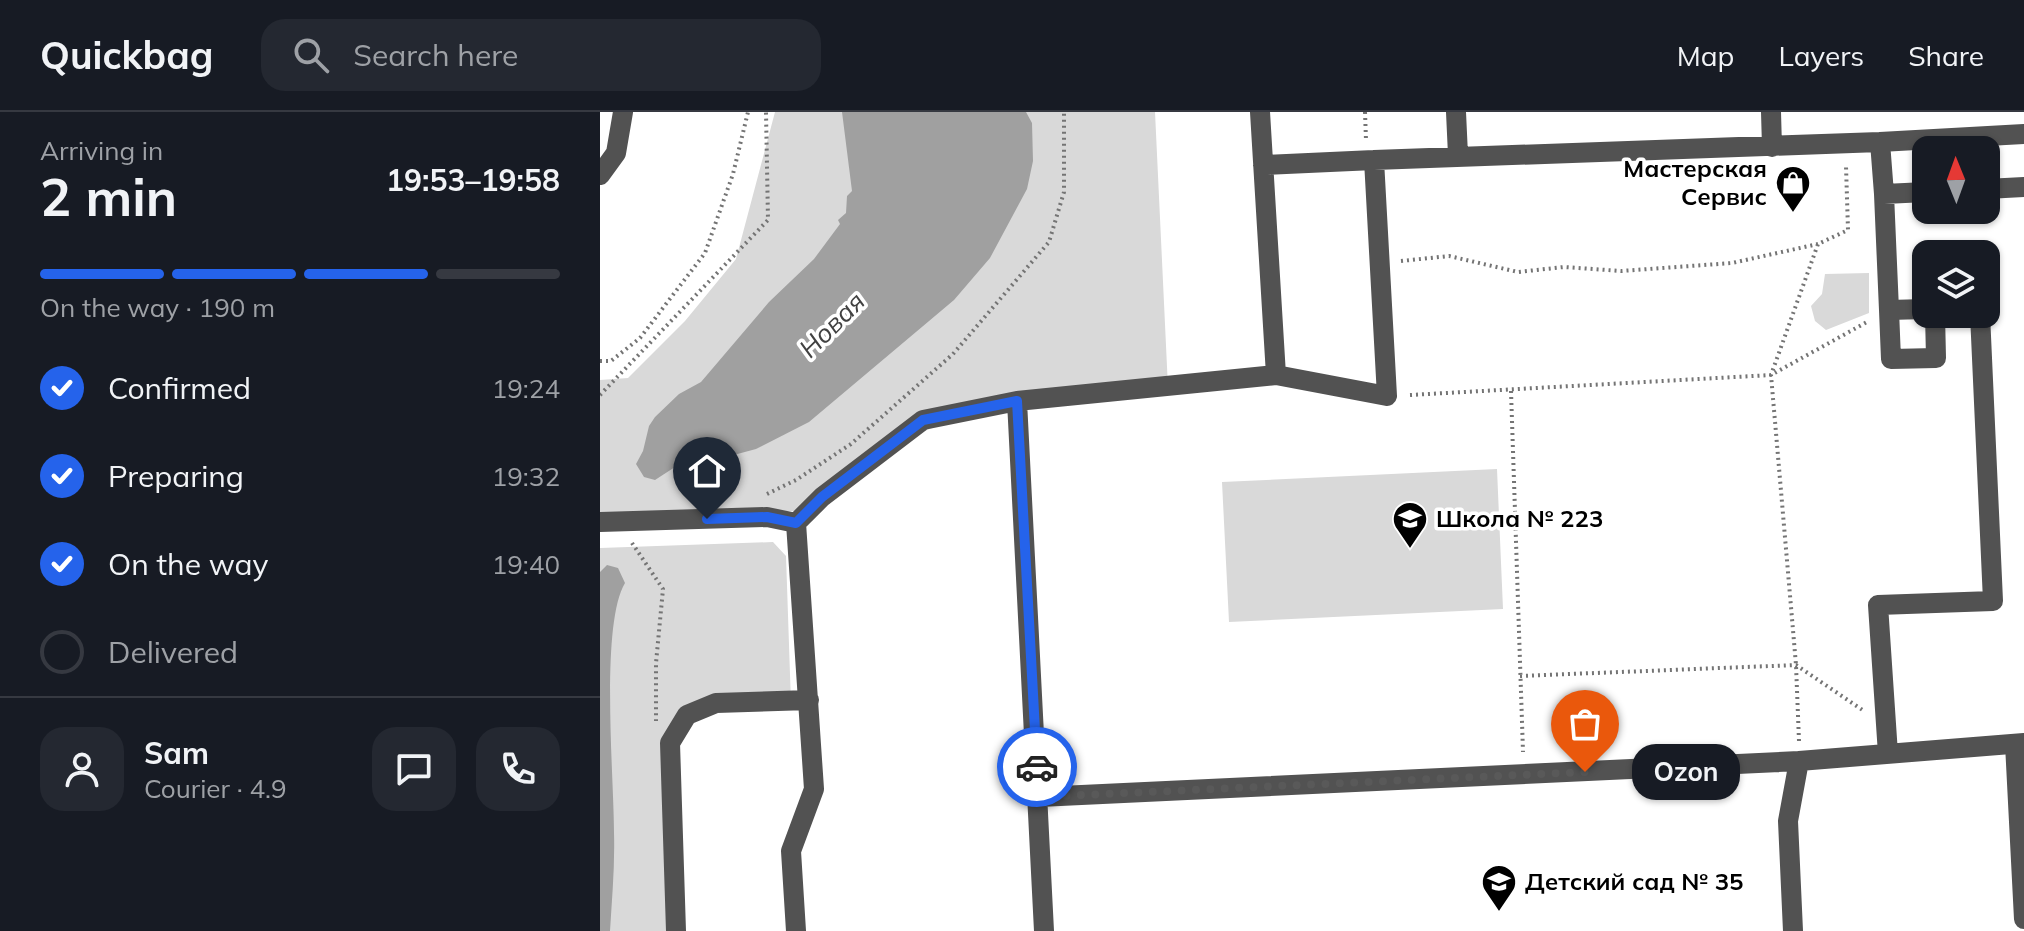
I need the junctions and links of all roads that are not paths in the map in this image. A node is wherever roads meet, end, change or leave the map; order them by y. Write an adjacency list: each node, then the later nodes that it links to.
1 (623, 112): 11 (lane)
2 (1260, 112): 10 (lane)
3 (1456, 112): 8 (lane)
4 (1771, 112): 7 (lane)
5 (2024, 134): 6 (lane)
6 (1880, 142): 7 (lane); 15 (lane)
7 (1772, 147): 8 (lane)
8 (1458, 155): 9 (lane)
9 (1374, 160): 10 (lane); 20 (lane)
10 (1263, 165): 20 (lane)
11 (600, 175)
12 (2024, 187): 13 (lane)
13 (2000, 188)
14 (1912, 193): 15 (lane)
15 (1884, 194): 17 (lane)
16 (1912, 309): 17 (lane)
17 (1889, 310): 18 (lane)
18 (1935, 328)
19 (1981, 328): 26 (lane)
20 (1276, 375): 21 (lane)
21 (1017, 401): 23 (lane); 28 (lane)
22 (608, 522): 23 (lane)
23 (796, 523): 24 (lane)
24 (809, 700): 30 (lane); 31 (lane)
25 (2020, 744): 26 (lane); 29 (lane)
26 (1888, 754): 27 (lane)
27 (1799, 761): 28 (lane); 33 (lane)
28 (1039, 797): 32 (lane)
29 (2024, 919)
30 (676, 931)
31 (796, 931)
32 (1044, 931)
33 (1793, 931)

